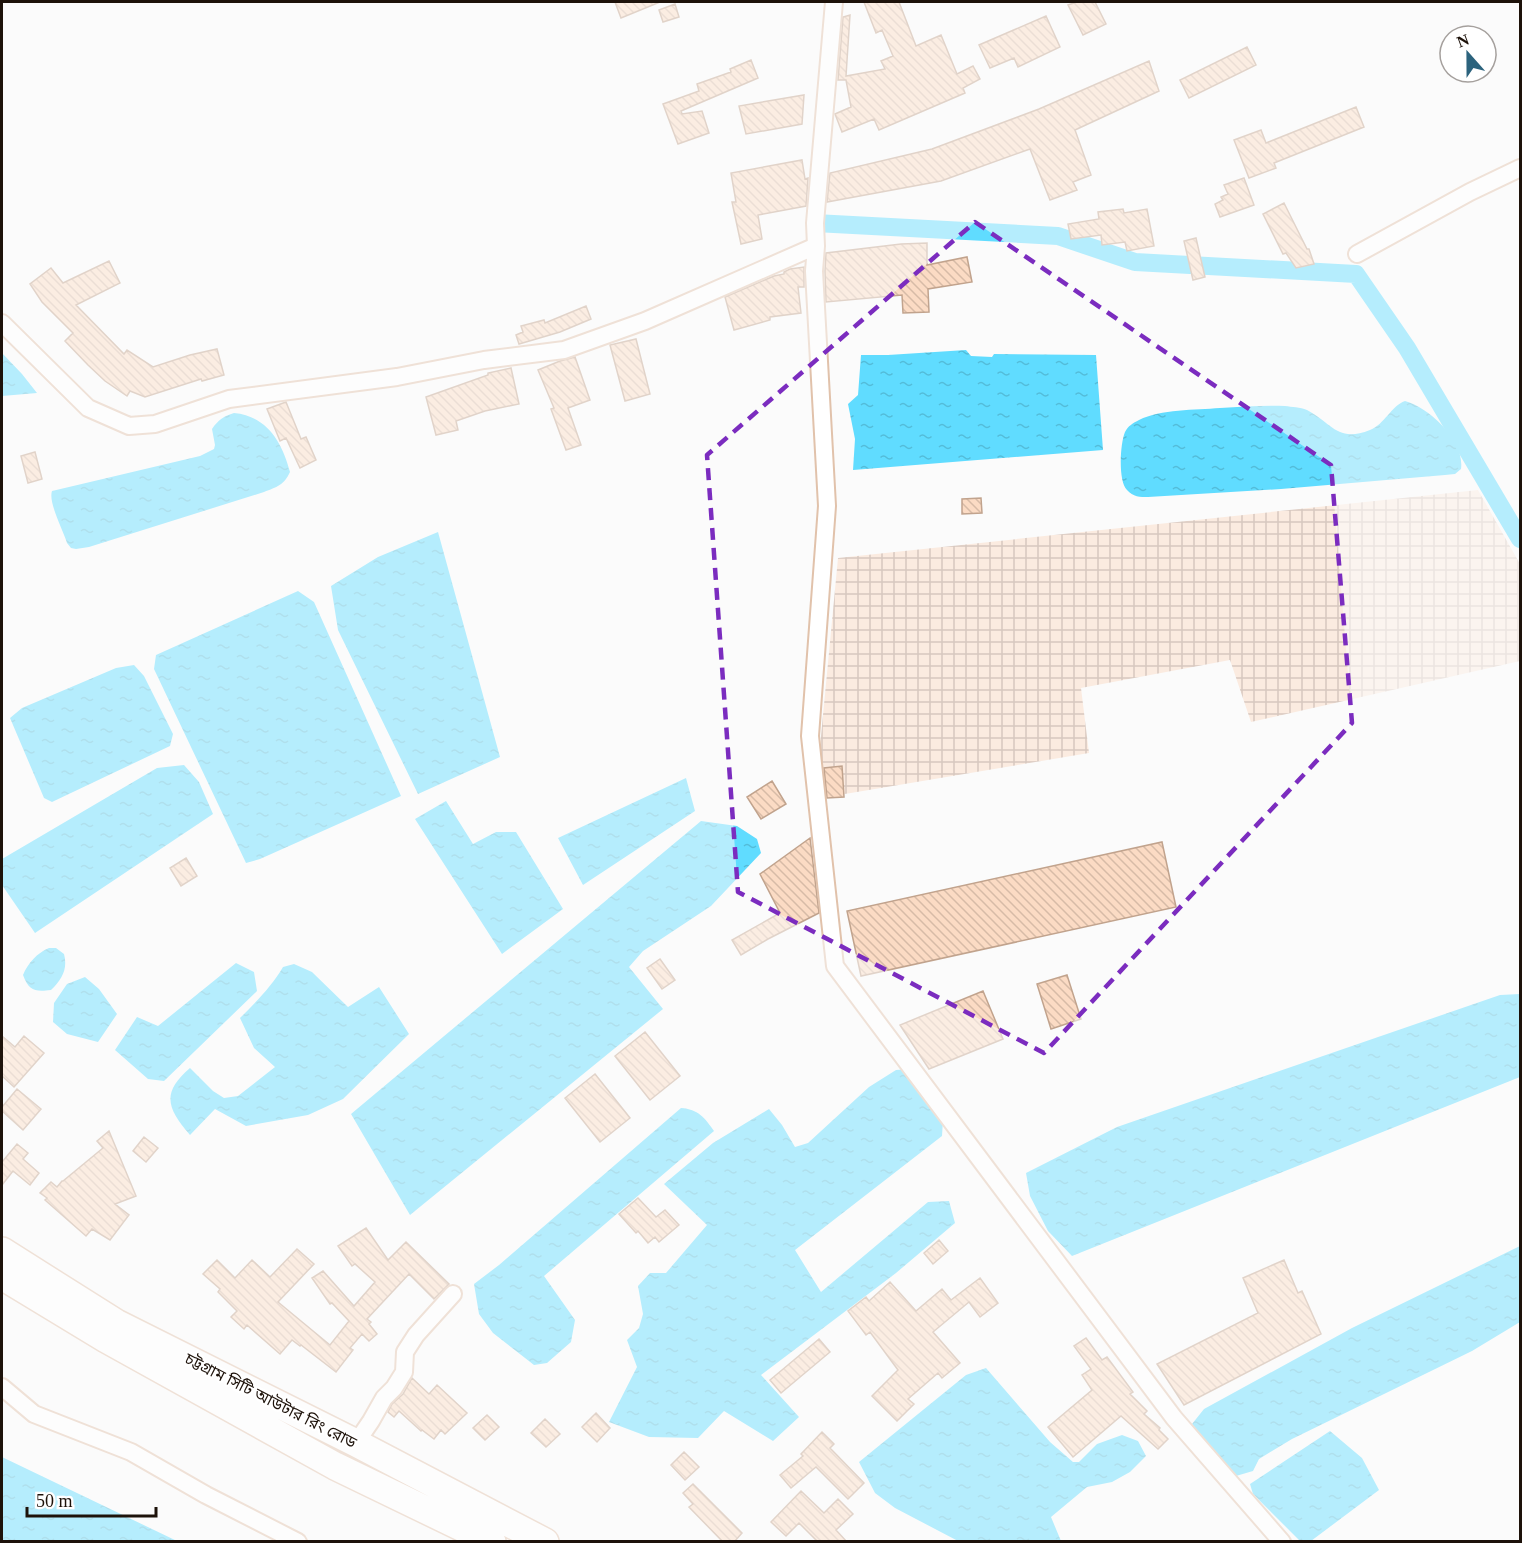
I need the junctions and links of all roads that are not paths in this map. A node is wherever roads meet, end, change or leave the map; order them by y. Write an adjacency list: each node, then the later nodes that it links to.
1 (834, 2): 3 (street)
2 (1521, 168): 4 (street)
3 (816, 246): 5 (street); 14 (street)
4 (1357, 254)
5 (2, 323)
6 (2, 1251): 10 (main road, চট্টগ্রাম সিটি আউটার রিং রোড)
7 (2, 1276): 12 (main road, চট্টগ্রাম সিটি আউটার রিং রোড)
8 (453, 1294): 10 (street)
9 (2, 1387): 11 (street)
10 (356, 1443): 13 (main road, চট্টগ্রাম সিটি আউটার রিং রোড)
11 (298, 1542)
12 (492, 1542)
13 (545, 1542)
14 (1282, 1542)

